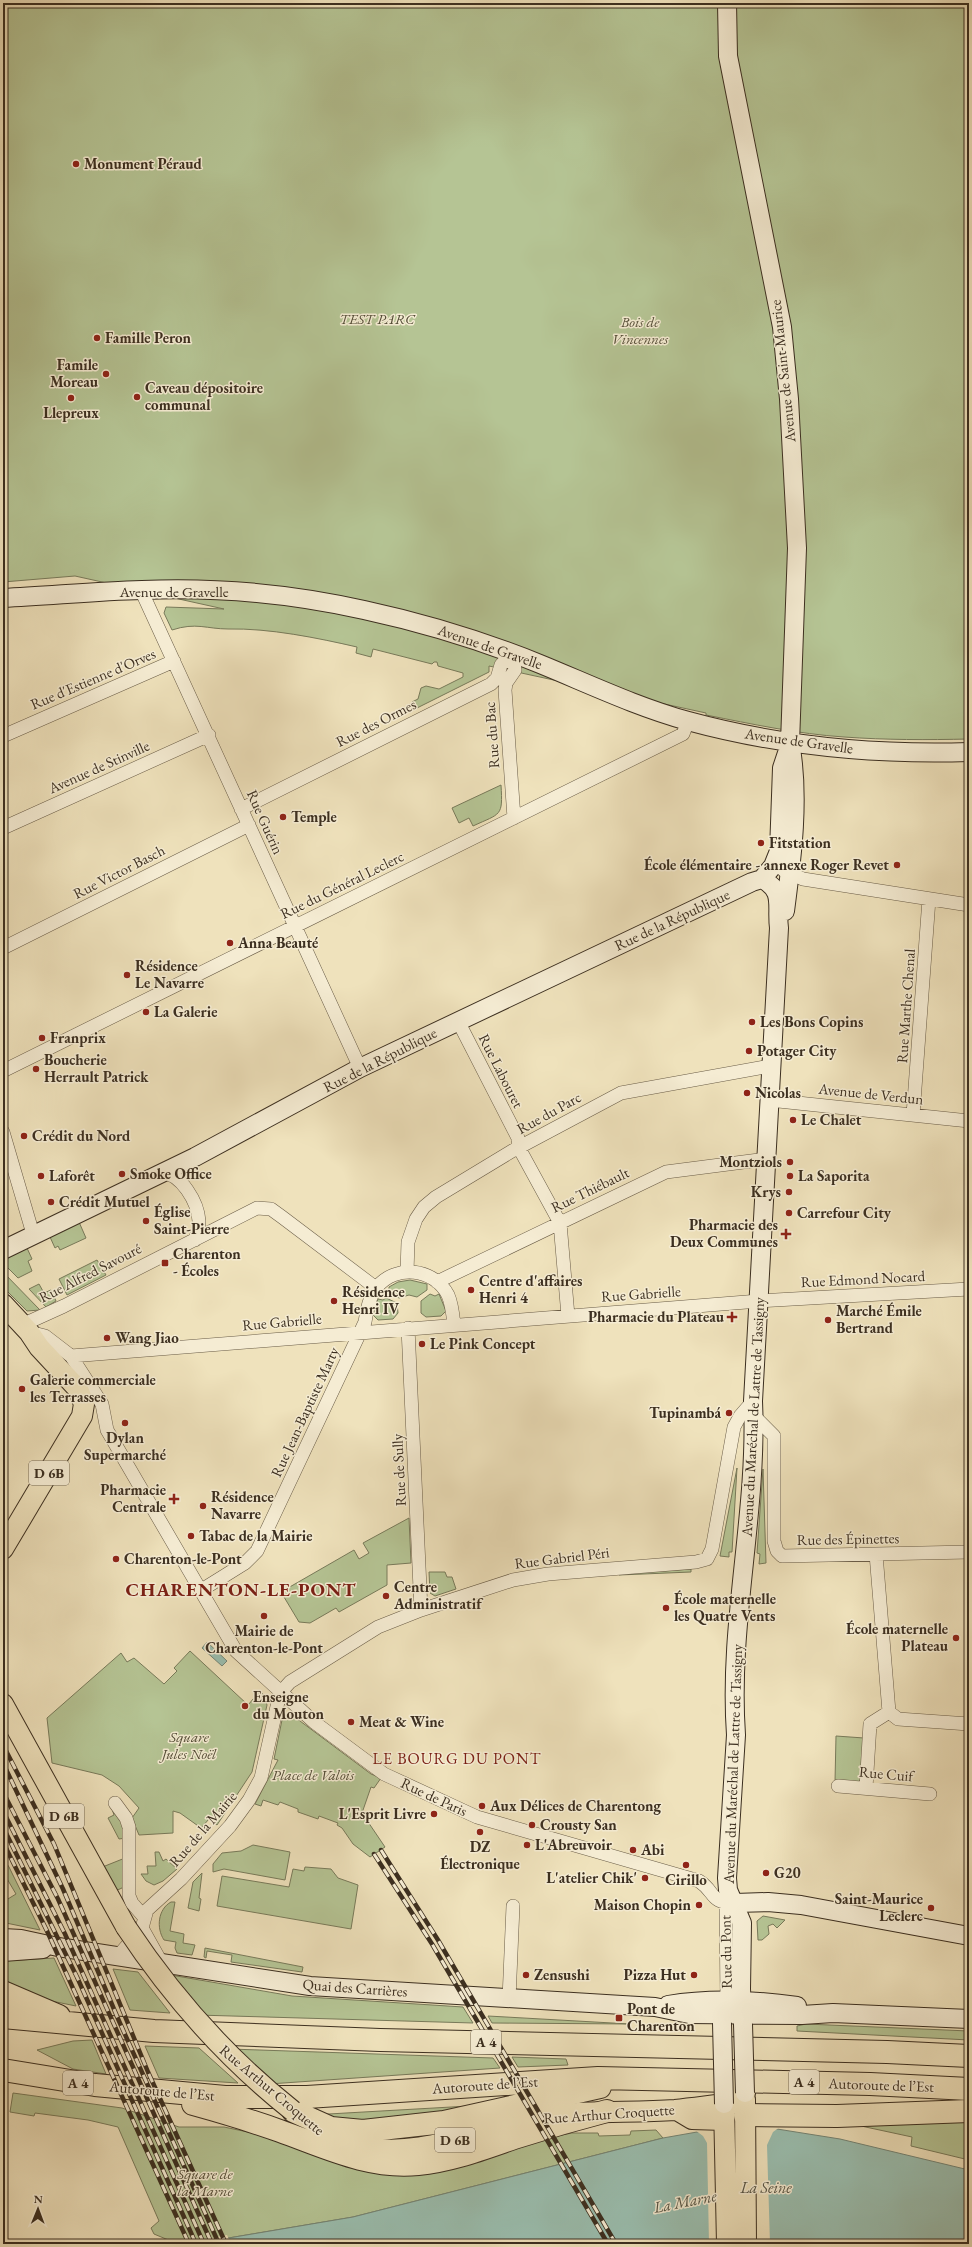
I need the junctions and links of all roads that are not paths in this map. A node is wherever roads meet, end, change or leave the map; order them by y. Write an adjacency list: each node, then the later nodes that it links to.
1 (727, 3): 10 (main road, Avenue de Saint-Maurice)
2 (141, 590): 3 (main road, Avenue de Gravelle); 4 (main road, Avenue de Gravelle); 5 (street, Rue Guérin)
3 (3, 598)
4 (512, 653): 6 (street); 7 (main road, Avenue de Gravelle)
5 (174, 661): 8 (street, Rue Guérin); 9 (street, Rue d'Estienne d'Orves)
6 (500, 683): 12 (street, Rue des Ormes); 13 (street, Rue du Bac)
7 (688, 721): 10 (main road, Avenue de Gravelle); 13 (street, Rue du Général Leclerc)
8 (208, 735): 12 (street, Rue Guérin); 15 (street, Avenue de Stinville)
9 (3, 736)
10 (790, 743): 11 (main road, Avenue de Gravelle); 16 (main road, Avenue du Maréchal de Lattre de Tassigny); 17 (main road, Avenue du Maréchal de Lattre de Tassigny)
11 (969, 752)
12 (241, 808): 14 (street, Rue Guérin)
13 (514, 818): 21 (street, Rue du Général Leclerc)
14 (249, 825): 21 (street, Rue Guérin); 23 (street, Rue Victor Basch)
15 (3, 828)
16 (779, 851): 17 (street, Avenue du Maréchal de Lattre de Tassigny); 18 (main road, Avenue du Maréchal de Lattre de Tassigny)
17 (788, 877): 19 (street); 22 (main road, Avenue du Maréchal de Lattre de Tassigny)
18 (762, 879): 22 (main road, Avenue du Maréchal de Lattre de Tassigny); 24 (main road, Rue de la République)
19 (929, 899): 20 (street); 29 (street, Rue Marthe Chenal)
20 (969, 905)
21 (295, 926): 26 (street, Rue Guérin); 27 (street, Rue du Général Leclerc)
22 (779, 928): 25 (main road, Avenue du Maréchal de Lattre de Tassigny)
23 (3, 948)
24 (458, 1021): 26 (main road, Rue de la République); 32 (street, Rue Labouret)
25 (770, 1066): 28 (main road, Avenue du Maréchal de Lattre de Tassigny); 32 (street, Rue du Parc)
26 (360, 1068): 34 (main road, Rue de la République)
27 (3, 1071)
28 (769, 1100): 29 (street, Avenue de Verdun); 33 (main road, Avenue du Maréchal de Lattre de Tassigny)
29 (914, 1115): 30 (street, Avenue de Verdun)
30 (969, 1121)
31 (3, 1132): 36 (street)
32 (518, 1148): 35 (street, Rue Labouret); 39 (street, Rue du Parc)
33 (767, 1159): 35 (street, Rue Thiébault); 43 (main road, Avenue du Maréchal de Lattre de Tassigny)
34 (161, 1173): 36 (main road, Rue de la République); 37 (street)
35 (560, 1222): 40 (street, Rue Thiébault); 45 (street, Rue Labouret)
36 (33, 1234): 38 (main road, Rue de la République)
37 (195, 1240): 41 (street, Rue Alfred Savouré); 47 (street, Rue Alfred Savouré)
38 (3, 1250)
39 (408, 1272): 40 (street); 41 (street)
40 (437, 1282): 46 (street)
41 (376, 1288): 49 (street, Rue Jean-Baptiste Marty)
42 (969, 1289): 43 (street, Rue Edmond Nocard)
43 (759, 1301): 45 (street, Rue Gabrielle); 51 (main road, Avenue du Maréchal de Lattre de Tassigny)
44 (3, 1304): 47 (main road, Rue de Paris / D 6B)
45 (568, 1316): 46 (street, Rue Gabrielle)
46 (454, 1325): 48 (street, Rue Gabrielle)
47 (26, 1328): 50 (street, Rue de Paris); 52 (main road, D 6B)
48 (408, 1328): 49 (street, Rue Gabrielle); 56 (street, Rue de Sully)
49 (360, 1332): 50 (street, Rue Gabrielle); 55 (street, Rue Jean-Baptiste Marty)
50 (71, 1356): 55 (street, Rue de Paris)
51 (754, 1408): 54 (street, Rue des Épinettes); 56 (street, Rue Gabriel Péri); 65 (main road, Avenue du Maréchal de Lattre de Tassigny)
52 (3, 1549)
53 (969, 1552): 54 (street, Rue des Épinettes)
54 (876, 1554): 59 (street)
55 (200, 1591): 57 (street, Rue de Paris)
56 (421, 1610): 57 (street, Rue Gabriel Péri)
57 (280, 1693): 65 (street, Rue de Paris); 67 (street, Rue de la Mairie)
58 (3, 1704): 67 (main road, Rue Arthur Croquette / D 6B)
59 (889, 1712): 60 (street); 62 (street)
60 (969, 1724)
61 (838, 1786): 62 (street, Rue Cuif)
62 (866, 1788): 63 (street, Rue Cuif)
63 (930, 1794)
64 (115, 1802): 67 (street)
65 (730, 1903): 68 (main road); 74 (main road, Rue du Pont)
66 (512, 1906): 73 (street)
67 (137, 1924): 70 (street, Rue de la Mairie); 71 (street); 86 (main road, Rue Arthur Croquette / D 6B, bridge)
68 (969, 1936)
69 (3, 1941): 70 (main road, Quai des Carrières)
70 (119, 1955): 71 (main road, Quai des Carrières)
71 (160, 1962): 73 (main road, Quai des Carrières)
72 (3, 1992): 77 (highway)
73 (509, 1999): 74 (main road, Quai des Carrières)
74 (733, 2013): 76 (main road, Quai des Carrières); 83 (main road, bridge)
75 (3, 2017): 77 (highway, A 4)
76 (969, 2019)
77 (78, 2025): 78 (highway, A 4)
78 (969, 2056)
79 (3, 2070): 82 (highway, Autoroute de l’Est / A 4)
80 (639, 2078): 81 (highway, Autoroute de l’Est / A 4); 82 (highway, Autoroute de l’Est / A 4); 86 (highway)
81 (969, 2089)
82 (154, 2092): 84 (highway)
83 (734, 2107): 84 (main road, Rue Arthur Croquette / D 6B); 85 (highway); 87 (main road); 88 (main road)
84 (607, 2111): 86 (main road, Rue Arthur Croquette / D 6B)
85 (969, 2111)
86 (303, 2117)
87 (727, 2244)
88 (746, 2244)

